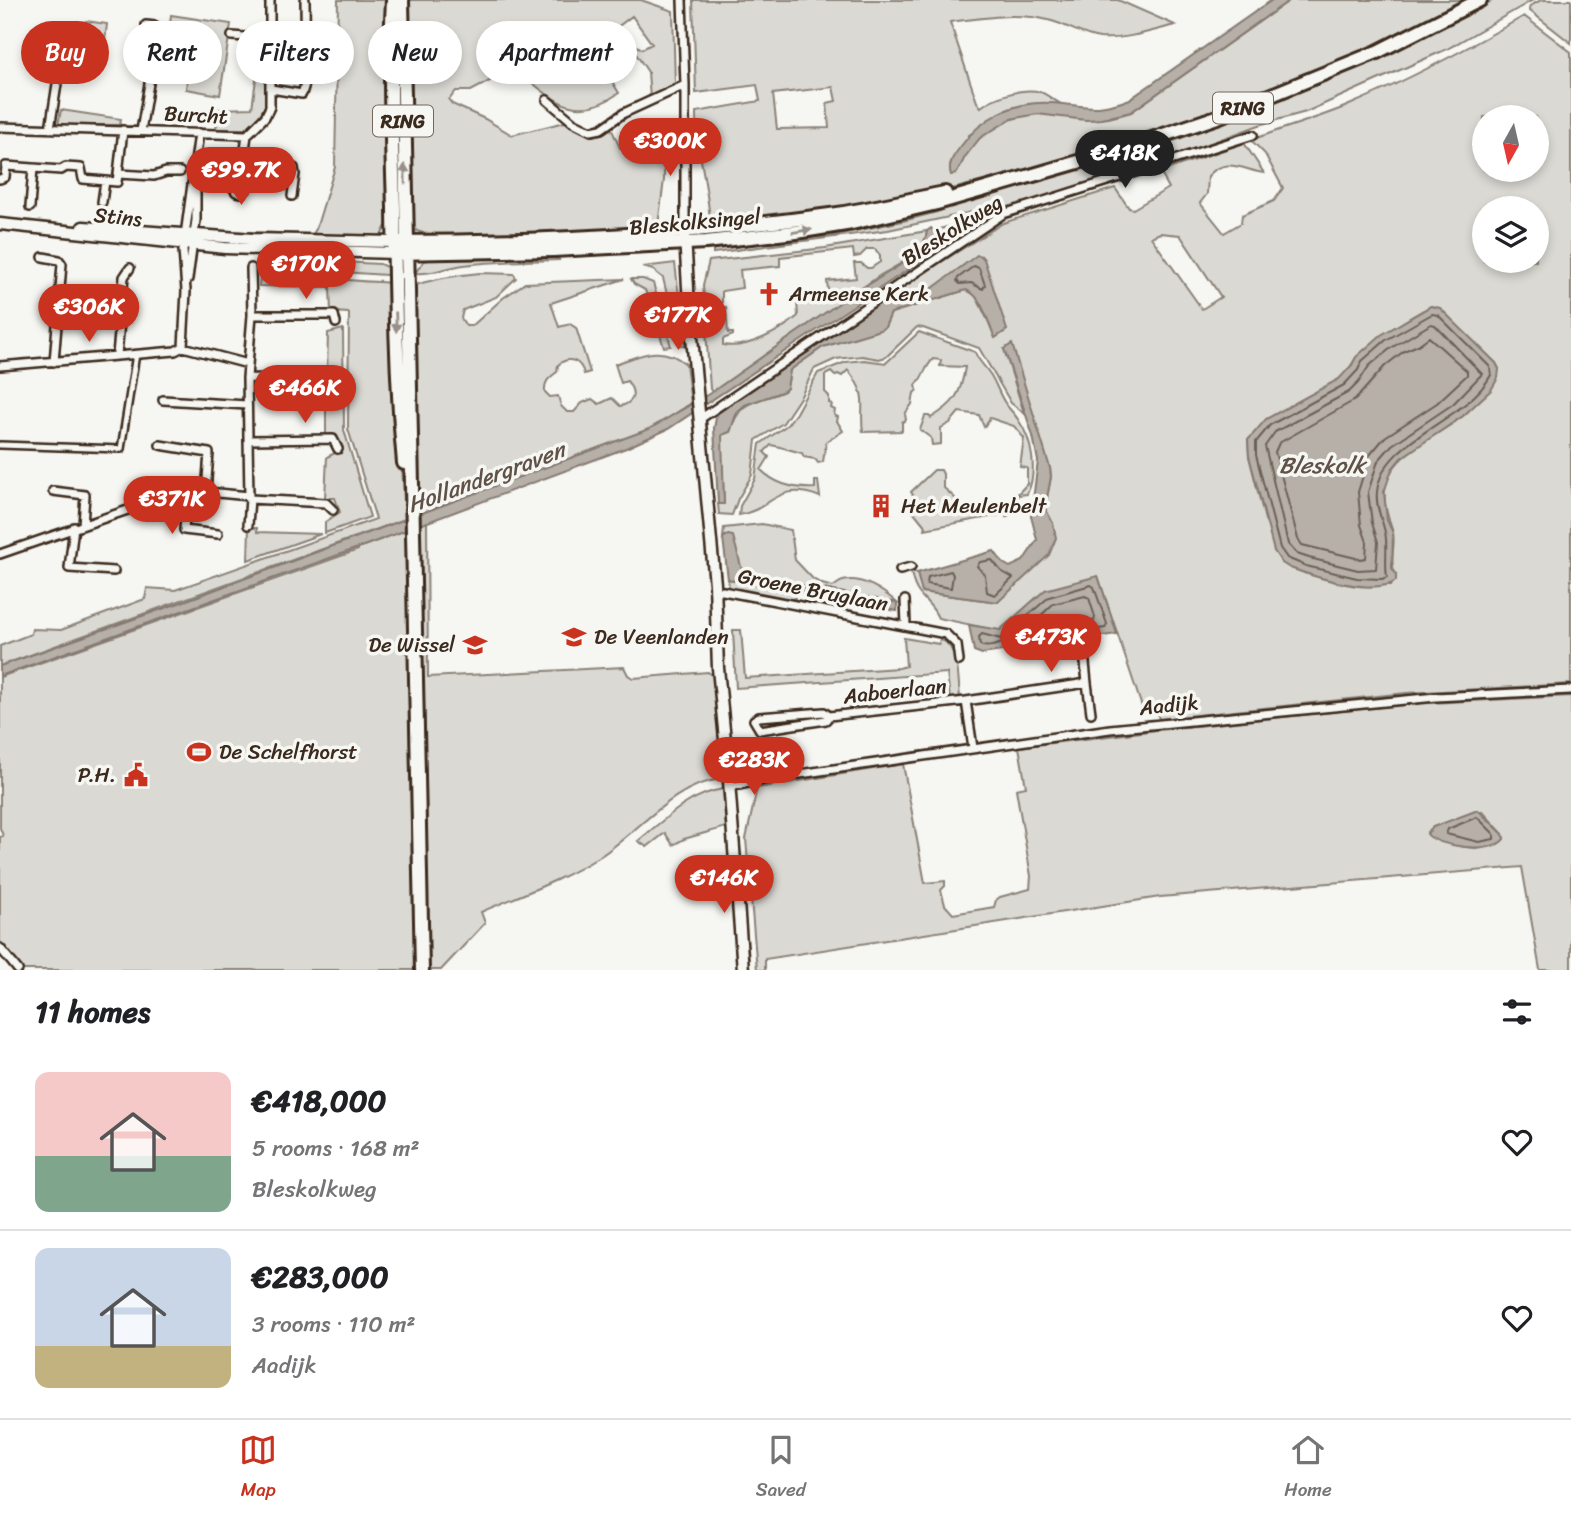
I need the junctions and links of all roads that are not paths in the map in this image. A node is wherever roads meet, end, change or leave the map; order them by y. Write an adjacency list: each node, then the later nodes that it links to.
1 (270, 0): 7 (street, Burcht)
2 (305, 0): 14 (street)
3 (393, 0): 37 (main road, RING)
4 (402, 0): 37 (main road, RING, one-way to 4)
5 (682, 0): 13 (street)
6 (1480, 0): 35 (main road, Bleskolksingel / RING)
7 (271, 21)
8 (232, 36): 9 (street)
9 (236, 36)
10 (57, 84): 17 (street)
11 (149, 84): 19 (street)
12 (271, 84): 14 (street, Burcht)
13 (685, 85): 15 (street); 35 (street)
14 (271, 89): 21 (street, Burcht)
15 (547, 100)
16 (0, 127): 17 (street, Burcht)
17 (50, 129): 18 (street, Burcht)
18 (123, 130): 19 (street, Burcht); 28 (street)
19 (141, 131): 20 (street, Burcht)
20 (199, 133): 21 (street, Burcht); 36 (street)
21 (247, 135): 23 (street)
22 (1253, 135): 53 (street, Bleskolkweg)
23 (246, 165): 26 (street); 26 (street); 31 (street)
24 (33, 168): 29 (street); 30 (street); 33 (street)
25 (214, 168): 26 (street)
26 (236, 171)
27 (180, 172): 28 (street)
28 (118, 174): 30 (street)
29 (0, 180)
30 (104, 181): 32 (street)
31 (292, 196)
32 (102, 202)
33 (30, 207)
34 (0, 224): 36 (street, Stins)
35 (685, 238): 37 (main road, Bleskolksingel / RING); 53 (street)
36 (189, 240): 37 (street, Stins); 43 (street)
37 (400, 248): 85 (main road)
38 (43, 257): 46 (street)
39 (130, 268): 45 (street)
40 (251, 268): 41 (street)
41 (252, 315): 42 (street); 47 (street)
42 (336, 323)
43 (183, 347): 44 (street); 47 (street)
44 (136, 354): 45 (street); 56 (street)
45 (117, 355): 46 (street)
46 (54, 362): 48 (street)
47 (248, 364): 49 (street)
48 (0, 366)
49 (247, 377): 50 (street); 52 (street)
50 (336, 386)
51 (163, 400): 52 (street)
52 (247, 405): 54 (street)
53 (700, 416): 71 (street)
54 (249, 440): 57 (street); 61 (street)
55 (160, 444): 60 (street)
56 (0, 445)
57 (338, 449)
58 (187, 490): 60 (street); 63 (street); 66 (street)
59 (53, 491): 63 (street)
60 (206, 492): 61 (street)
61 (249, 498): 62 (street); 64 (street)
62 (333, 510)
63 (83, 525): 65 (street)
64 (248, 525)
65 (74, 527): 67 (street); 70 (street)
66 (218, 534)
67 (0, 554)
68 (911, 567): 69 (street, Groene Bruglaan)
69 (900, 570)
70 (114, 571)
71 (714, 591): 73 (street, Groene Bruglaan); 82 (street)
72 (905, 600): 73 (street, Groene Bruglaan)
73 (906, 626): 75 (street, Groene Bruglaan)
74 (1084, 653): 76 (street)
75 (959, 661)
76 (1087, 682): 78 (street, Aaboerlaan); 79 (street)
77 (1571, 690): 81 (street, Aadijk)
78 (966, 701): 80 (street, Aaboerlaan); 81 (street, Aaboerlaan)
79 (1091, 713)
80 (829, 716): 80 (street, Aaboerlaan)
81 (973, 748): 82 (street, Aadijk)
82 (729, 782): 86 (street)
83 (0, 948): 84 (street)
84 (18, 970)
85 (422, 970)
86 (743, 970)

